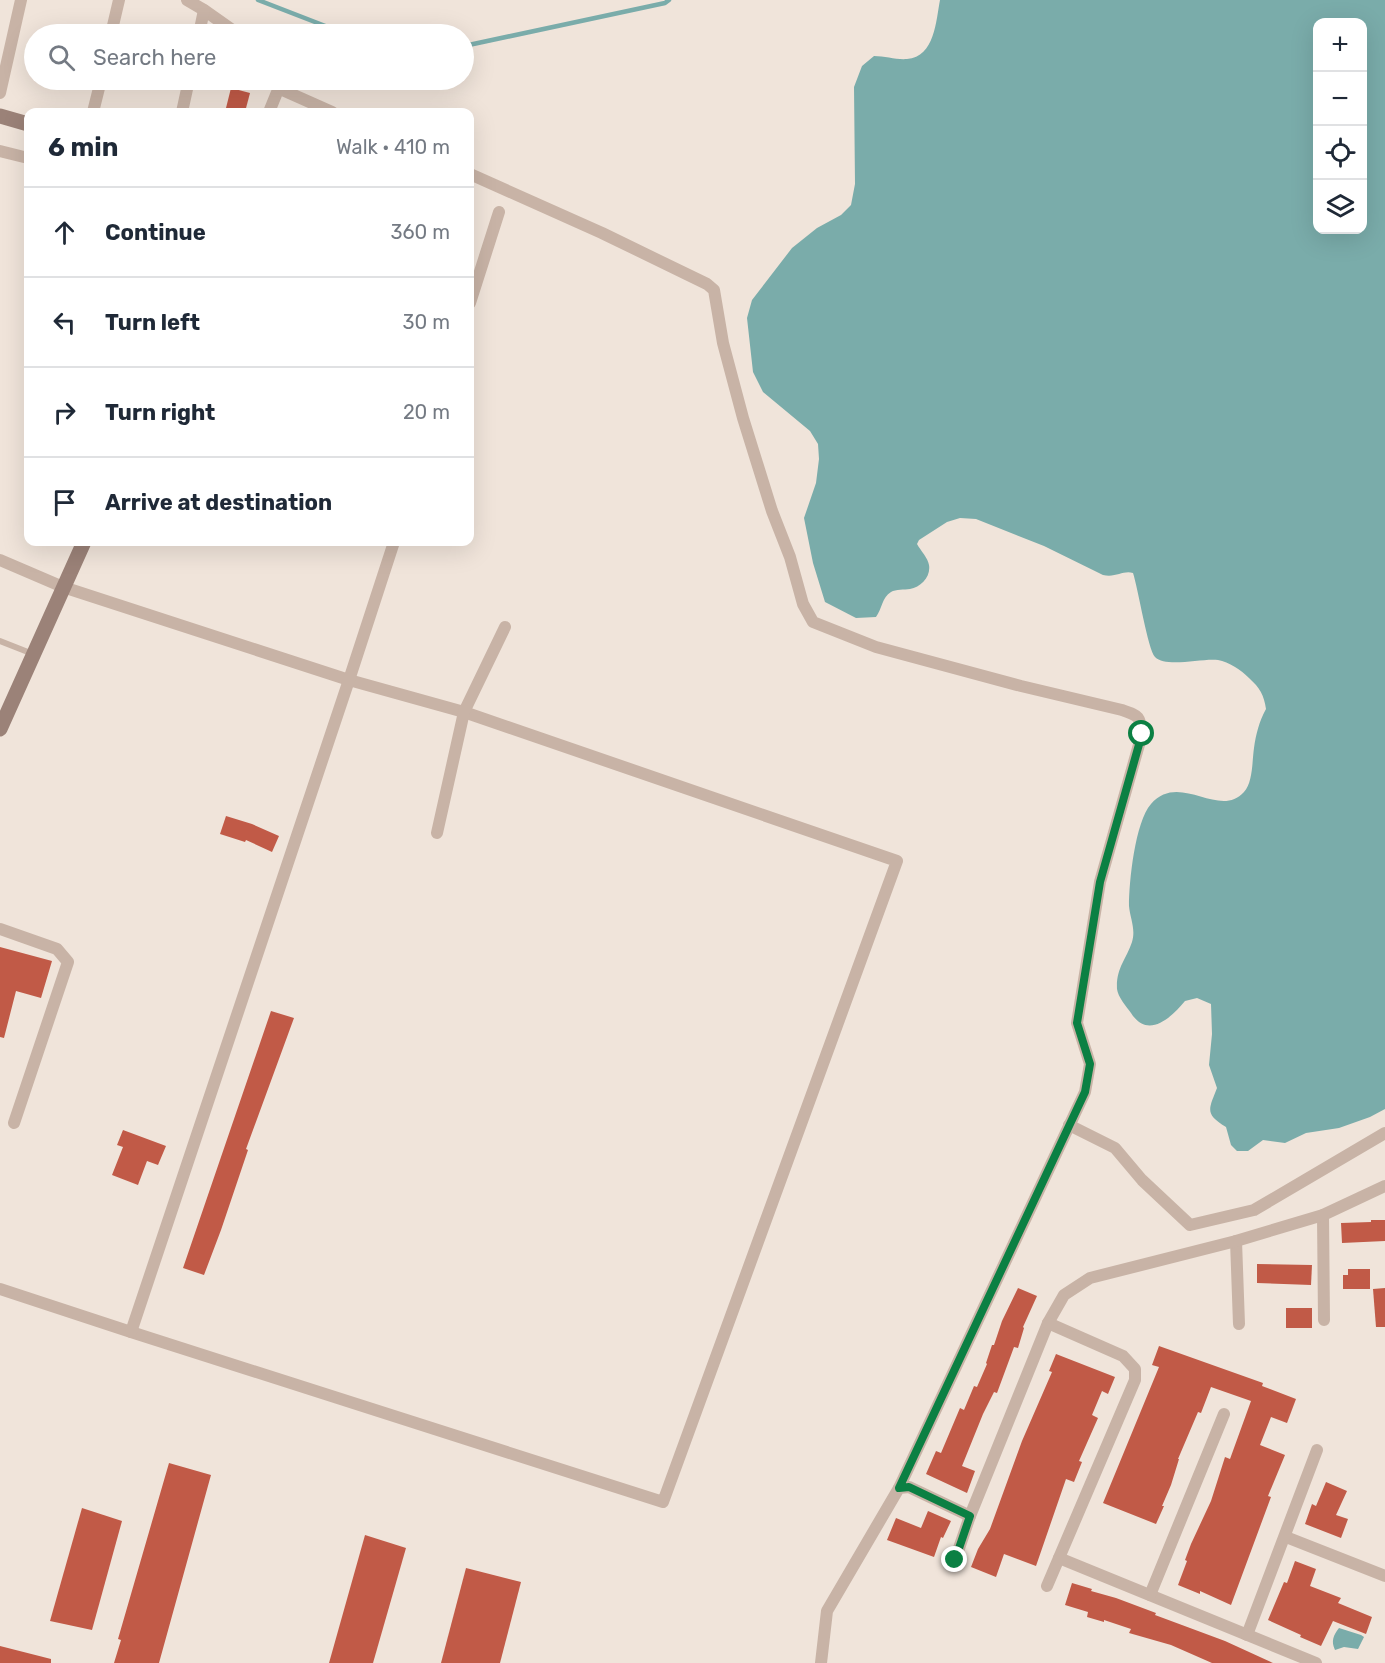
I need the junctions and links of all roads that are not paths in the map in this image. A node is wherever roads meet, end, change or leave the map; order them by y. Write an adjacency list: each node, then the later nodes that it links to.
1 (21, 0): 12 (street)
2 (119, 0): 5 (street)
3 (188, 0): 4 (street)
4 (204, 10): 6 (street); 7 (street)
5 (113, 24)
6 (201, 24)
7 (224, 24)
8 (98, 90): 13 (street)
9 (187, 90): 14 (street)
10 (278, 90): 15 (street)
11 (291, 90): 16 (street)
12 (0, 93)
13 (94, 108)
14 (183, 108)
15 (271, 108)
16 (325, 108)
17 (0, 116): 18 (street)
18 (24, 123)
19 (0, 151): 20 (street)
20 (24, 157)
21 (474, 176): 37 (street)
22 (499, 212): 23 (street)
23 (474, 290)
24 (82, 546): 27 (street)
25 (393, 546): 31 (street)
26 (0, 560): 27 (street)
27 (63, 587): 30 (street); 31 (street)
28 (505, 627): 32 (street)
29 (0, 641): 30 (lane)
30 (33, 654): 33 (street)
31 (350, 680): 32 (street); 46 (street)
32 (464, 712): 34 (street); 46 (street)
33 (0, 729)
34 (437, 833)
35 (0, 929): 36 (street)
36 (14, 1123)
37 (1069, 1125): 38 (street); 49 (street)
38 (1385, 1133)
39 (1385, 1186): 40 (street)
40 (1323, 1215): 41 (street); 43 (street)
41 (1236, 1241): 44 (street); 45 (street)
42 (0, 1289): 46 (street)
43 (1324, 1320)
44 (1048, 1323): 50 (street); 52 (street)
45 (1239, 1324)
46 (131, 1332)
47 (1224, 1414): 56 (street)
48 (1317, 1450): 51 (street)
49 (899, 1488): 50 (street); 58 (street)
50 (970, 1516): 53 (street)
51 (1286, 1537): 54 (street); 57 (street)
52 (1059, 1558): 55 (street); 56 (street)
53 (955, 1560)
54 (1385, 1576)
55 (1047, 1586)
56 (1150, 1595): 57 (street)
57 (1248, 1635): 59 (street)
58 (821, 1663)
59 (1316, 1663)

